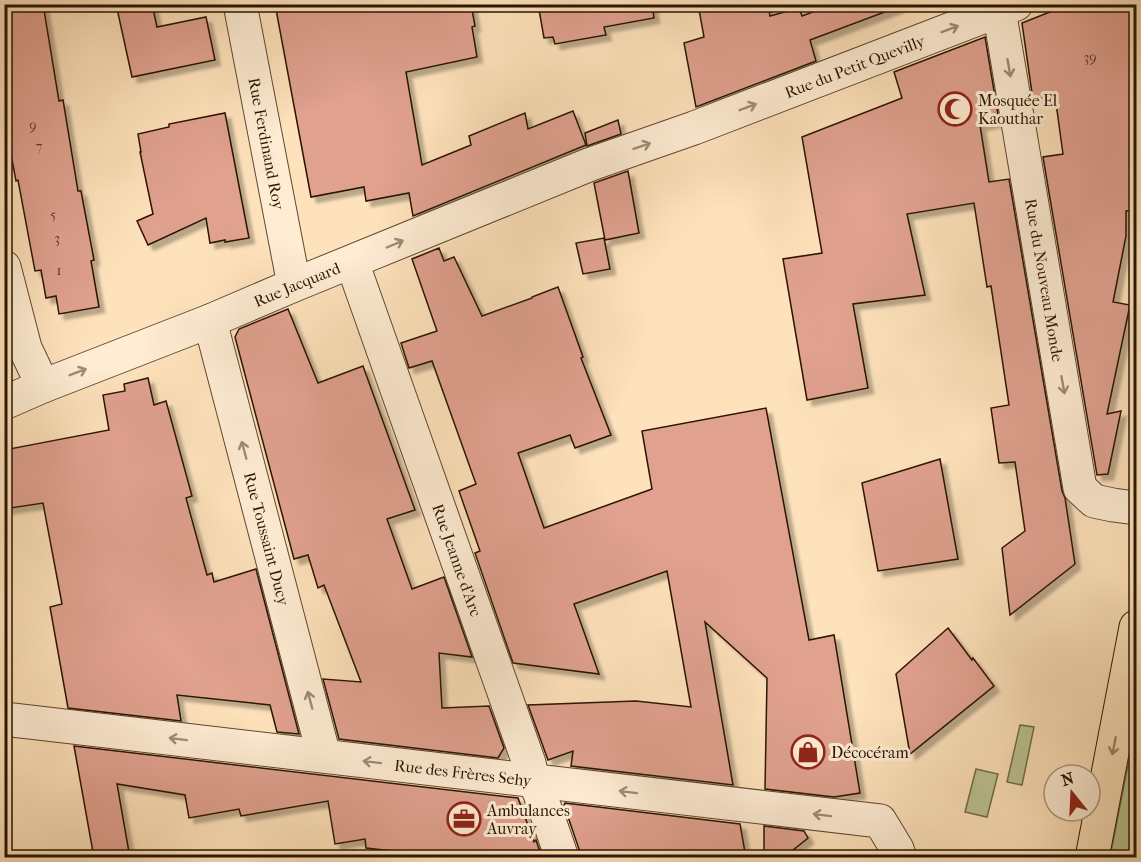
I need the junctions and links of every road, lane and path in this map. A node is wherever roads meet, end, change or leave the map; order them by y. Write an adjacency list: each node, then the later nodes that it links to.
1 (240, 4): 6 (street, Rue Ferdinand Roy)
2 (1005, 6): 3 (street, Rue du Petit Quevilly, one-way to 2); 10 (street, Rue du Nouveau Monde, one-way to 10)
3 (591, 164): 4 (street, Rue Jacquard, one-way to 3)
4 (352, 262): 6 (street, Rue Jacquard); 14 (street, Rue Jeanne d'Arc)
5 (4, 267): 8 (street)
6 (294, 285): 7 (street, Rue Jacquard)
7 (210, 321): 8 (street, Rue Jacquard, one-way to 7); 13 (street, Rue Toussaint Ducy, one-way to 7)
8 (43, 386): 9 (street, Rue Jacquard)
9 (4, 403)
10 (1137, 508)
11 (1137, 627): 17 (main road, one-way to 17)
12 (4, 719): 13 (street, Rue des Frères Sehy, one-way to 12)
13 (324, 756): 14 (street, Rue des Frères Sehy, one-way to 13)
14 (533, 781): 15 (street, Rue Jeanne d'Arc); 16 (street, Rue des Frères Sehy, one-way to 14)
15 (562, 858)
16 (900, 858)
17 (1092, 858)

